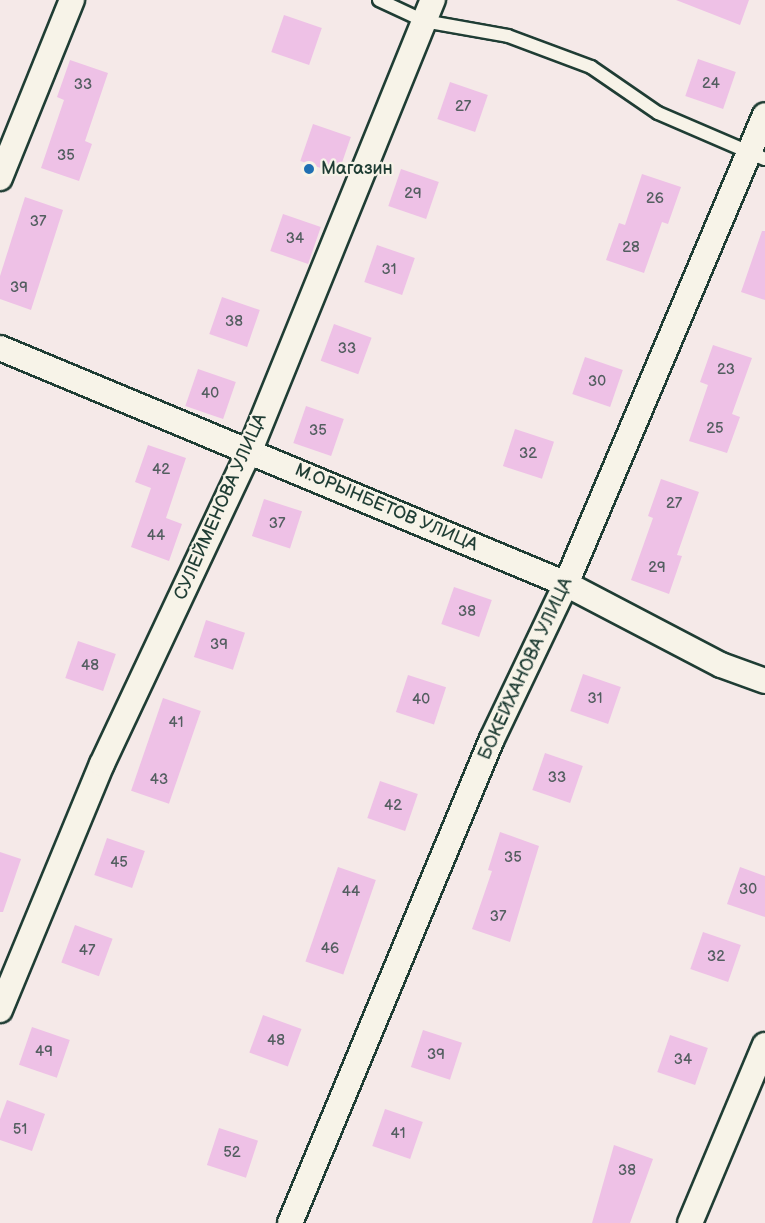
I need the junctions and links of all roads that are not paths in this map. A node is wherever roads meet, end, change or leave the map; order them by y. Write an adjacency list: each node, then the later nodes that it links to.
1 (72, 0): 6 (street)
2 (379, 0): 3 (lane)
3 (429, 10): 5 (lane); 8 (street, СУЛЕЙМЕНОВА УЛИЦА)
4 (765, 115): 5 (street, БОКЕЙХАНОВА УЛИЦА)
5 (757, 155): 9 (street, БОКЕЙХАНОВА УЛИЦА)
6 (0, 178)
7 (0, 348): 8 (street, М.ОРЫНБЕТОВ УЛИЦА)
8 (250, 450): 9 (street, М.ОРЫНБЕТОВ УЛИЦА); 11 (street, СУЛЕЙМЕНОВА УЛИЦА)
9 (566, 584): 10 (street, М.ОРЫНБЕТОВ УЛИЦА); 13 (street, БОКЕЙХАНОВА УЛИЦА)
10 (765, 681)
11 (0, 1010)
12 (765, 1046): 14 (street)
13 (290, 1223)
14 (690, 1223)

